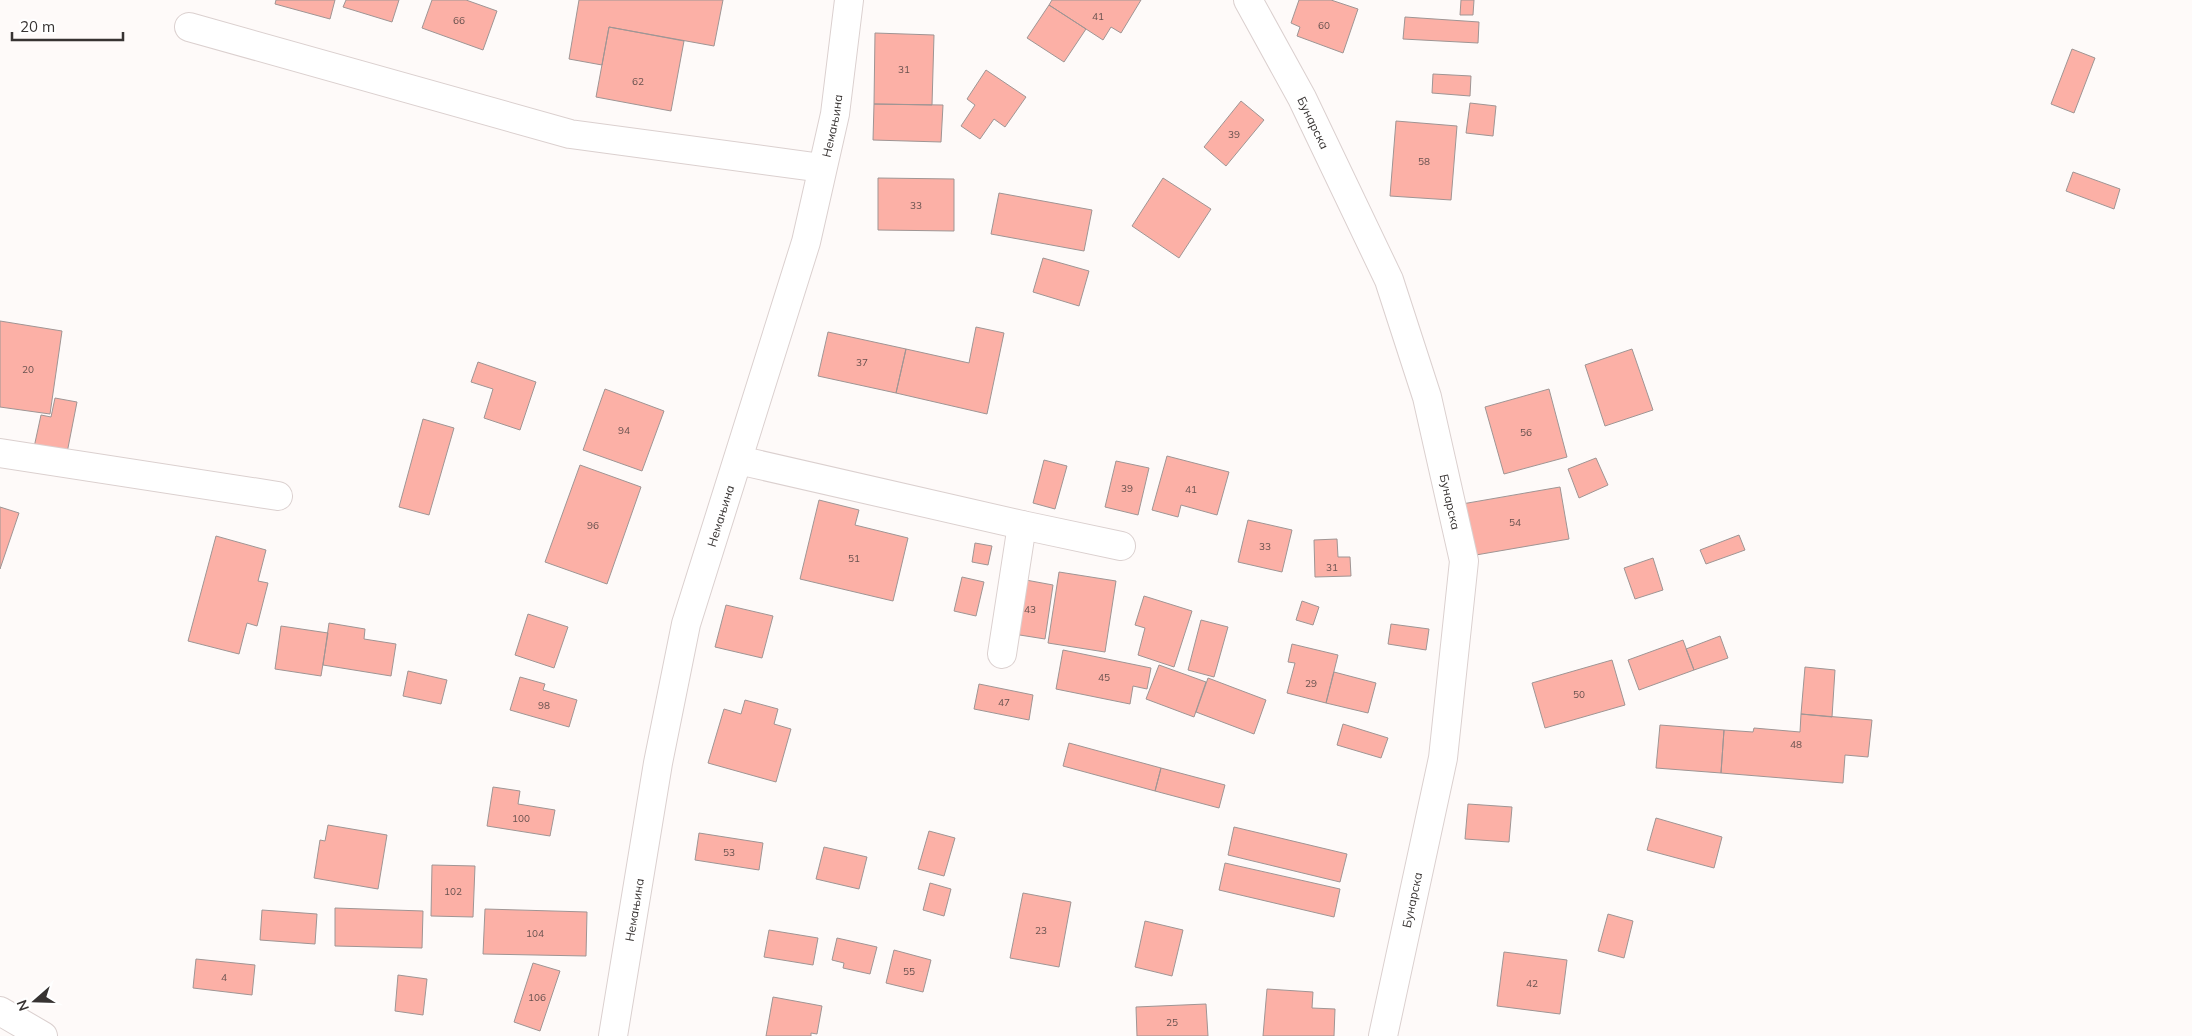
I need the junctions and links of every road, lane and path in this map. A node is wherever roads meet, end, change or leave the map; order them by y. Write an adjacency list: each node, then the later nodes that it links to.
1 (849, 0): 4 (street, Немањина)
2 (1248, 0): 14 (street, Бунарска)
3 (189, 27): 4 (street)
4 (822, 168): 6 (street, Немањина)
5 (0, 453): 7 (street)
6 (738, 460): 8 (street); 13 (street, Немањина)
7 (278, 496)
8 (1022, 525): 9 (street); 10 (street)
9 (1121, 546)
10 (1002, 654)
11 (0, 1012): 12 (street)
12 (43, 1036)
13 (613, 1036)
14 (1383, 1036)

